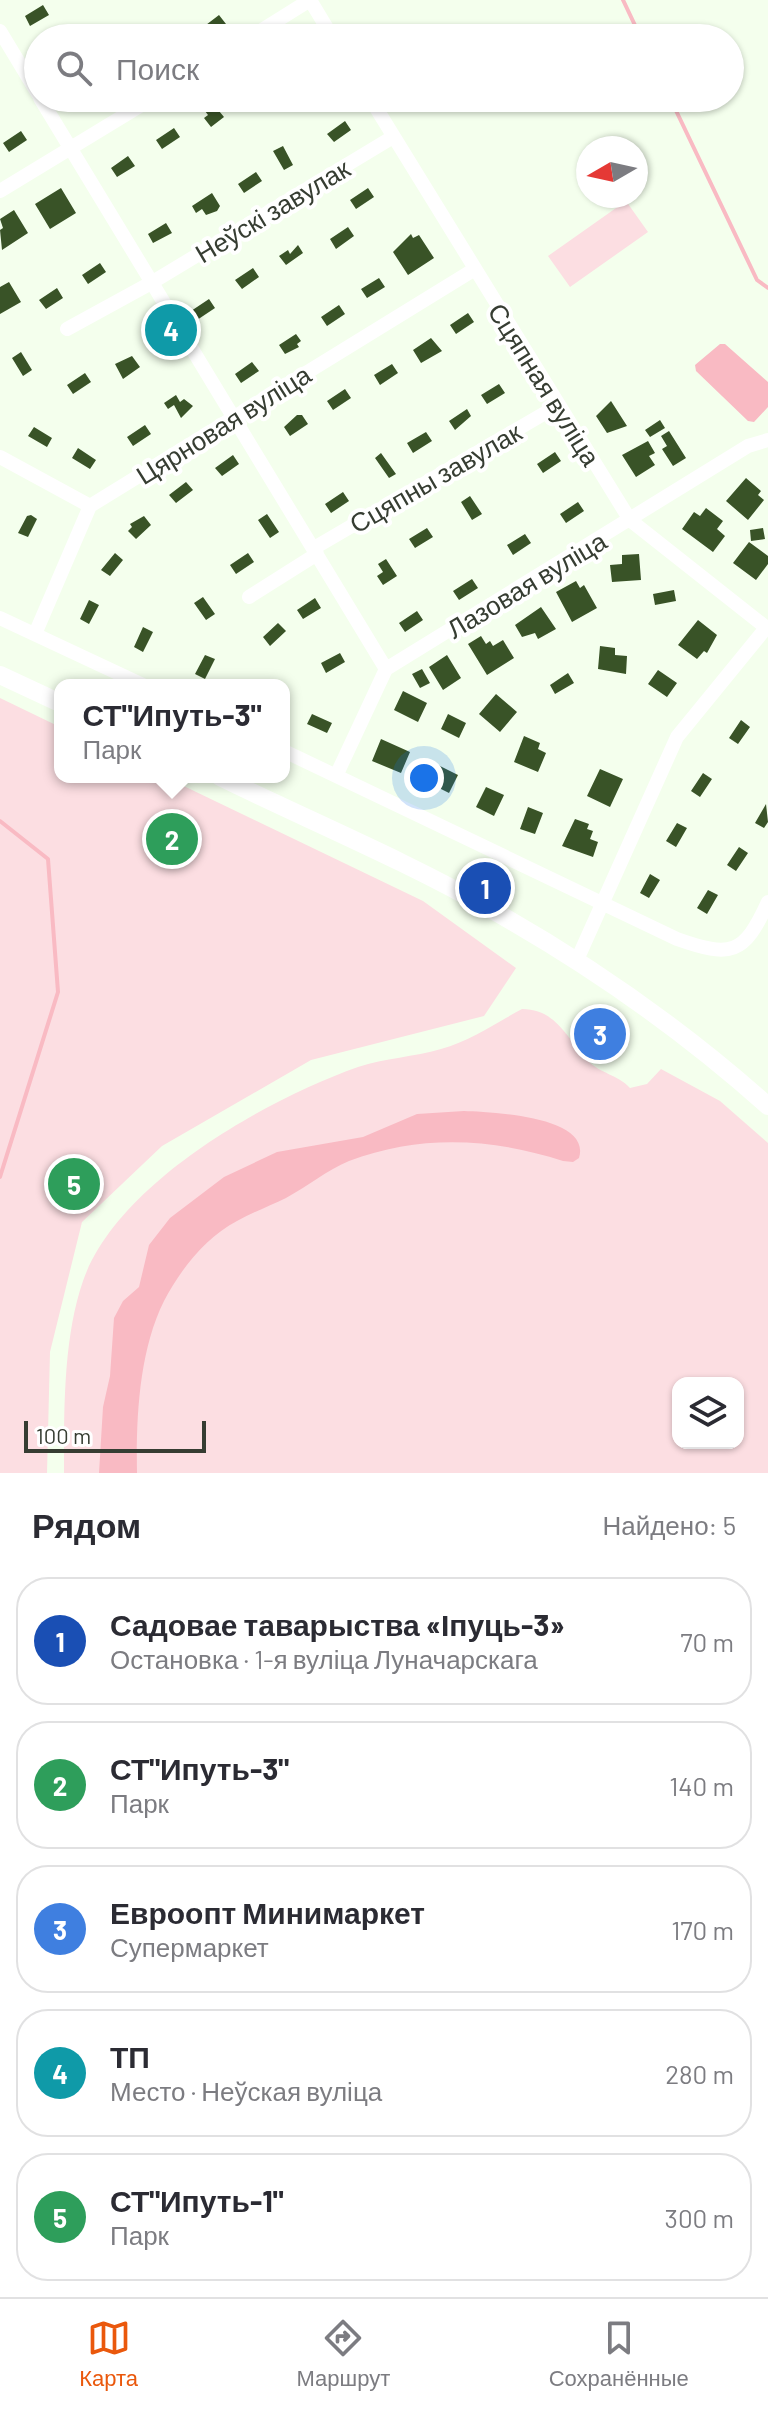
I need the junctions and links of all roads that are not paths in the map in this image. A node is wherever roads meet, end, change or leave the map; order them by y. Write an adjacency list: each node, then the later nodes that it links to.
1 (310, 0): 2 (street); 3 (street)
2 (271, 24)
3 (325, 24)
4 (0, 31): 5 (street)
5 (24, 71)
6 (49, 112): 10 (street)
7 (130, 112): 10 (street)
8 (378, 112): 9 (street, Сцяпная вуліца)
9 (393, 137): 12 (street, Сцяпная вуліца); 13 (street, Неўскі завулак)
10 (71, 149): 11 (street); 13 (street)
11 (0, 191)
12 (475, 269): 15 (street, Сцяпная вуліца); 16 (street, Цярновая вуліца)
13 (151, 283): 14 (street, Неўскі завулак); 16 (street)
14 (67, 329)
15 (557, 406): 20 (street, Сцяпная вуліца); 21 (street, Сцяпны завулак)
16 (234, 415): 19 (street, Цярновая вуліца); 21 (street)
17 (768, 440): 20 (street, Лазовая вуліца)
18 (0, 457): 19 (street)
19 (90, 506): 25 (street)
20 (630, 520): 24 (street, Сцяпная вуліца); 26 (street, Лазовая вуліца)
21 (316, 551): 22 (street, Сцяпны завулак); 26 (street)
22 (249, 597)
23 (0, 618): 25 (street)
24 (767, 629): 34 (street)
25 (35, 634): 28 (street)
26 (386, 669): 31 (street)
27 (0, 675): 29 (street)
28 (130, 679)
29 (54, 700)
30 (290, 754): 31 (street)
31 (336, 776): 34 (street)
32 (232, 783): 35 (street)
33 (768, 902): 34 (street)
34 (602, 903): 35 (street)
35 (577, 960): 36 (street)
36 (768, 1106)

